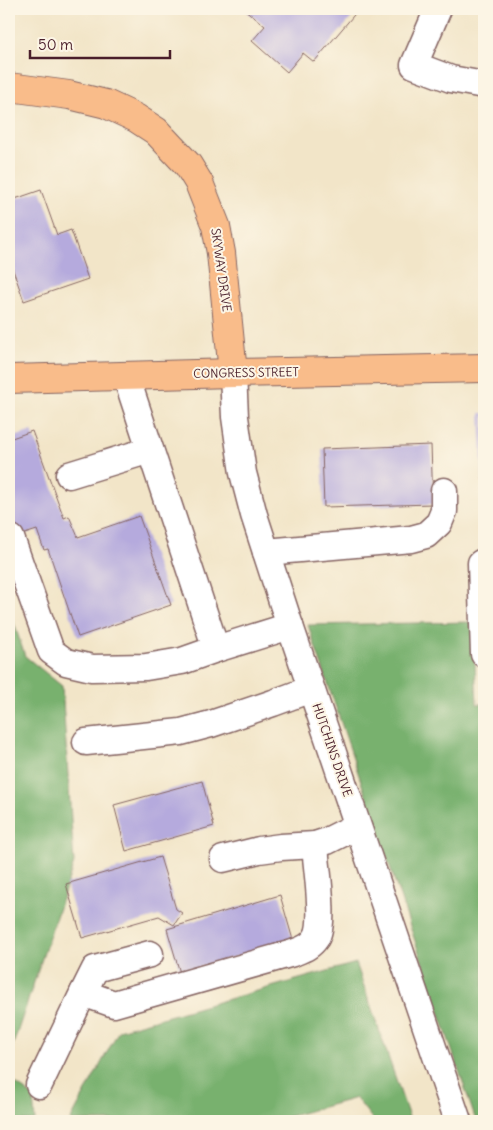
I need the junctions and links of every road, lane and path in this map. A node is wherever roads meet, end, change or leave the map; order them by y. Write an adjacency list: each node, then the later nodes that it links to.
1 (438, 9): 2 (street)
2 (484, 85)
3 (9, 87): 5 (main road, SKYWAY DRIVE)
4 (484, 368): 5 (main road, CONGRESS STREET)
5 (233, 373): 6 (main road, CONGRESS STREET); 12 (street, HUTCHINS DRIVE)
6 (126, 376): 7 (main road, CONGRESS STREET); 8 (street)
7 (9, 379)
8 (150, 450): 9 (street); 16 (street)
9 (69, 475)
10 (444, 491): 12 (street)
11 (11, 538): 16 (street)
12 (266, 552): 15 (street, HUTCHINS DRIVE)
13 (484, 563): 14 (street)
14 (484, 620): 17 (street)
15 (290, 626): 16 (street); 18 (street, HUTCHINS DRIVE)
16 (216, 649)
17 (484, 654)
18 (311, 689): 19 (street); 20 (street, HUTCHINS DRIVE)
19 (86, 742)
20 (357, 826): 21 (street); 26 (street, HUTCHINS DRIVE)
21 (315, 845): 22 (street); 24 (street)
22 (223, 859)
23 (150, 954): 24 (street)
24 (84, 993): 25 (street)
25 (38, 1085)
26 (458, 1121)

